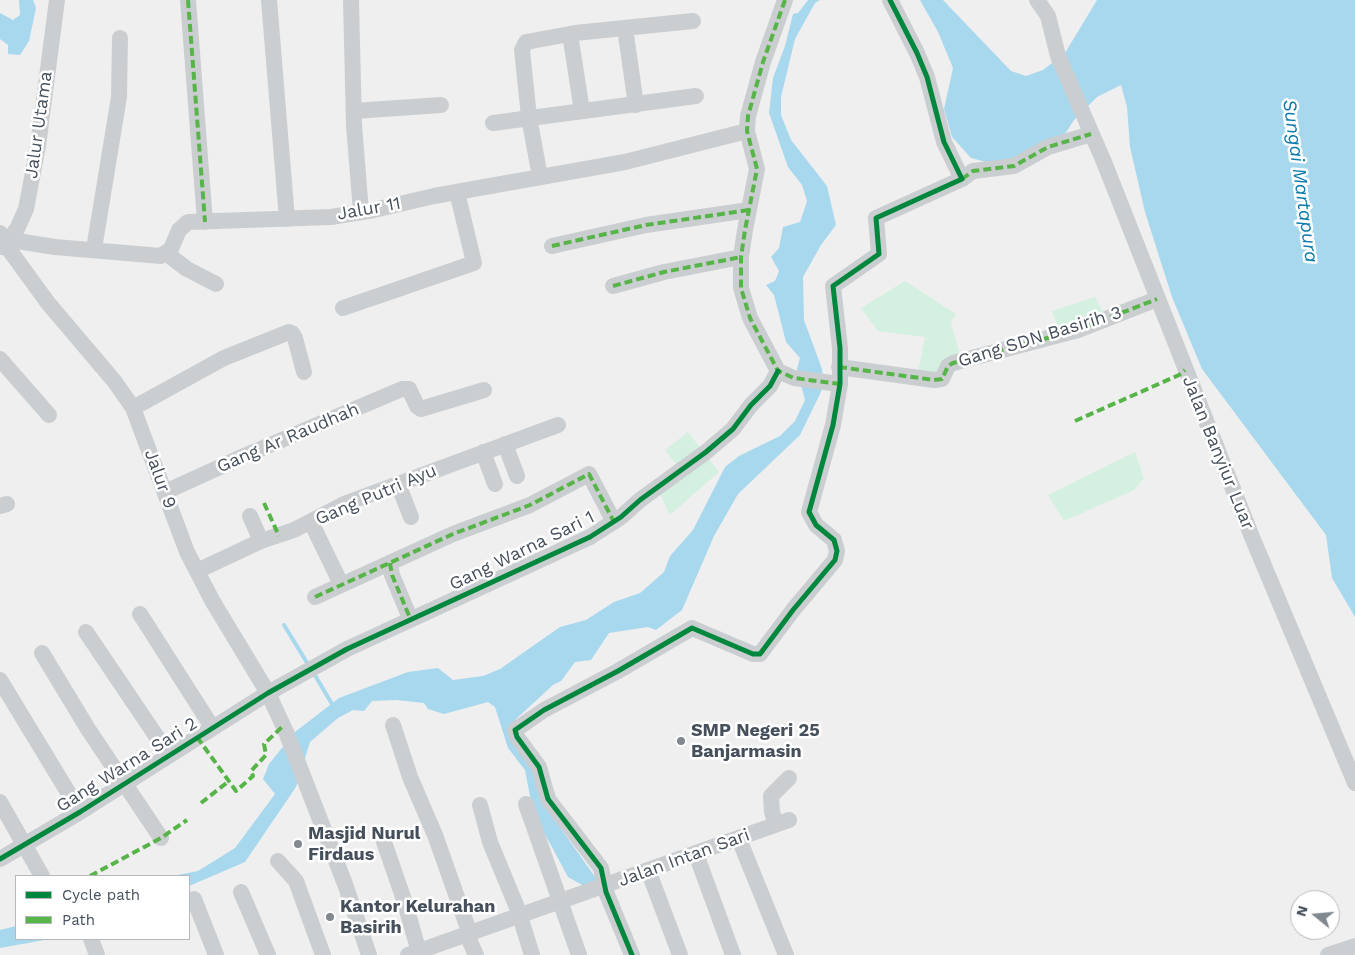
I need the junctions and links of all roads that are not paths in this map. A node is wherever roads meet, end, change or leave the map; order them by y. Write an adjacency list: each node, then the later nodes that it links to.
1 (57, 0): 28 (street, Jalur Utama)
2 (188, 0): 27 (street)
3 (269, 0): 26 (street)
4 (351, 0): 15 (street)
5 (785, 0): 20 (street)
6 (890, 0): 22 (street)
7 (1037, 0): 19 (street, Jalan Banyiur Luar)
8 (693, 20): 9 (street)
9 (624, 28): 10 (street); 14 (street)
10 (570, 34): 16 (street); 17 (street)
11 (120, 38): 30 (street)
12 (696, 96): 14 (street)
13 (442, 105): 15 (street)
14 (636, 105): 16 (street)
15 (354, 111): 25 (street)
16 (582, 111): 17 (street)
17 (529, 117): 18 (street); 21 (street)
18 (492, 123)
19 (1088, 127): 22 (street); 35 (street, Jalan Banyiur Luar)
20 (746, 131): 21 (street, Jalur 11); 24 (street)
21 (540, 177): 23 (street, Jalur 11)
22 (962, 179): 40 (street)
23 (457, 192): 25 (street, Jalur 11); 36 (street)
24 (749, 210): 29 (street); 32 (street)
25 (361, 212): 26 (street, Jalur 11)
26 (287, 219): 27 (street, Jalur 11)
27 (205, 222): 31 (street, Jalur 11)
28 (2, 242): 30 (street); 42 (street, Jalur 9)
29 (552, 246)
30 (94, 249): 31 (street)
31 (166, 254): 33 (street)
32 (741, 257): 34 (street); 38 (street)
33 (216, 284)
34 (613, 286)
35 (1157, 299): 40 (street, Gang SDN Basirih 3); 71 (street, Jalan Banyiur Luar)
36 (343, 308)
37 (0, 360): 43 (street)
38 (778, 371): 40 (street); 54 (street, Gang Warna Sari 1)
39 (304, 372): 42 (street)
40 (839, 378): 85 (street)
41 (484, 390): 50 (street, Gang Ar Raudhah)
42 (133, 408): 50 (street, Jalur 9)
43 (49, 415)
44 (558, 424): 45 (street, Gang Putri Ayu)
45 (505, 444): 46 (street, Gang Putri Ayu); 47 (street)
46 (483, 452): 48 (street, Gang Putri Ayu); 49 (street)
47 (517, 476)
48 (398, 484): 52 (street); 53 (street, Gang Putri Ayu)
49 (495, 484)
50 (165, 492): 57 (street, Jalur 9)
51 (250, 516): 55 (street)
52 (411, 516)
53 (311, 522): 55 (street, Gang Putri Ayu); 58 (street)
54 (614, 522): 56 (street); 61 (street, Gang Warna Sari 1)
55 (261, 541): 57 (street, Gang Putri Ayu)
56 (390, 563): 58 (street); 61 (street)
57 (197, 571): 65 (street, Jalur 9)
58 (341, 584): 59 (street)
59 (314, 597)
60 (140, 614): 67 (street)
61 (410, 618): 65 (street, Gang Warna Sari 1)
62 (86, 632): 68 (street)
63 (42, 653): 70 (street)
64 (0, 680): 75 (street)
65 (268, 693): 67 (street, Gang Warna Sari 2); 98 (street, Jalur 9)
66 (392, 725): 90 (street)
67 (212, 727): 68 (street, Gang Warna Sari 2)
68 (169, 755): 70 (street, Gang Warna Sari 2)
69 (789, 778): 78 (street, Jalan Intan Sari)
70 (126, 782): 75 (street, Gang Warna Sari 2); 77 (street)
71 (1355, 783)
72 (0, 802): 79 (street)
73 (526, 804): 88 (street)
74 (480, 805): 89 (street)
75 (80, 812): 79 (street, Gang Warna Sari 2)
76 (382, 836): 93 (street)
77 (161, 838)
78 (738, 839): 80 (street, Jalan Intan Sari); 105 (street)
79 (22, 844): 81 (street, Gang Warna Sari 2); 84 (street)
80 (696, 854): 83 (street, Jalan Intan Sari); 104 (street)
81 (0, 859)
82 (278, 861): 97 (street)
83 (648, 870): 85 (street, Jalan Intan Sari); 103 (street)
84 (41, 875)
85 (605, 886): 88 (street, Jalan Intan Sari); 102 (street)
86 (242, 892): 96 (street)
87 (194, 899): 95 (street)
88 (560, 901): 89 (street, Jalan Intan Sari); 101 (street)
89 (519, 917): 90 (street, Jalan Intan Sari); 100 (street)
90 (468, 934): 93 (street, Jalan Intan Sari); 99 (street)
91 (91, 940): 94 (street)
92 (1355, 946): 106 (street)
93 (420, 953)
94 (97, 955)
95 (216, 955)
96 (268, 955)
97 (323, 955)
98 (369, 955)
99 (476, 955)
100 (532, 955)
101 (579, 955)
102 (632, 955)
103 (680, 955)
104 (733, 955)
105 (786, 955)
106 (1328, 955)

